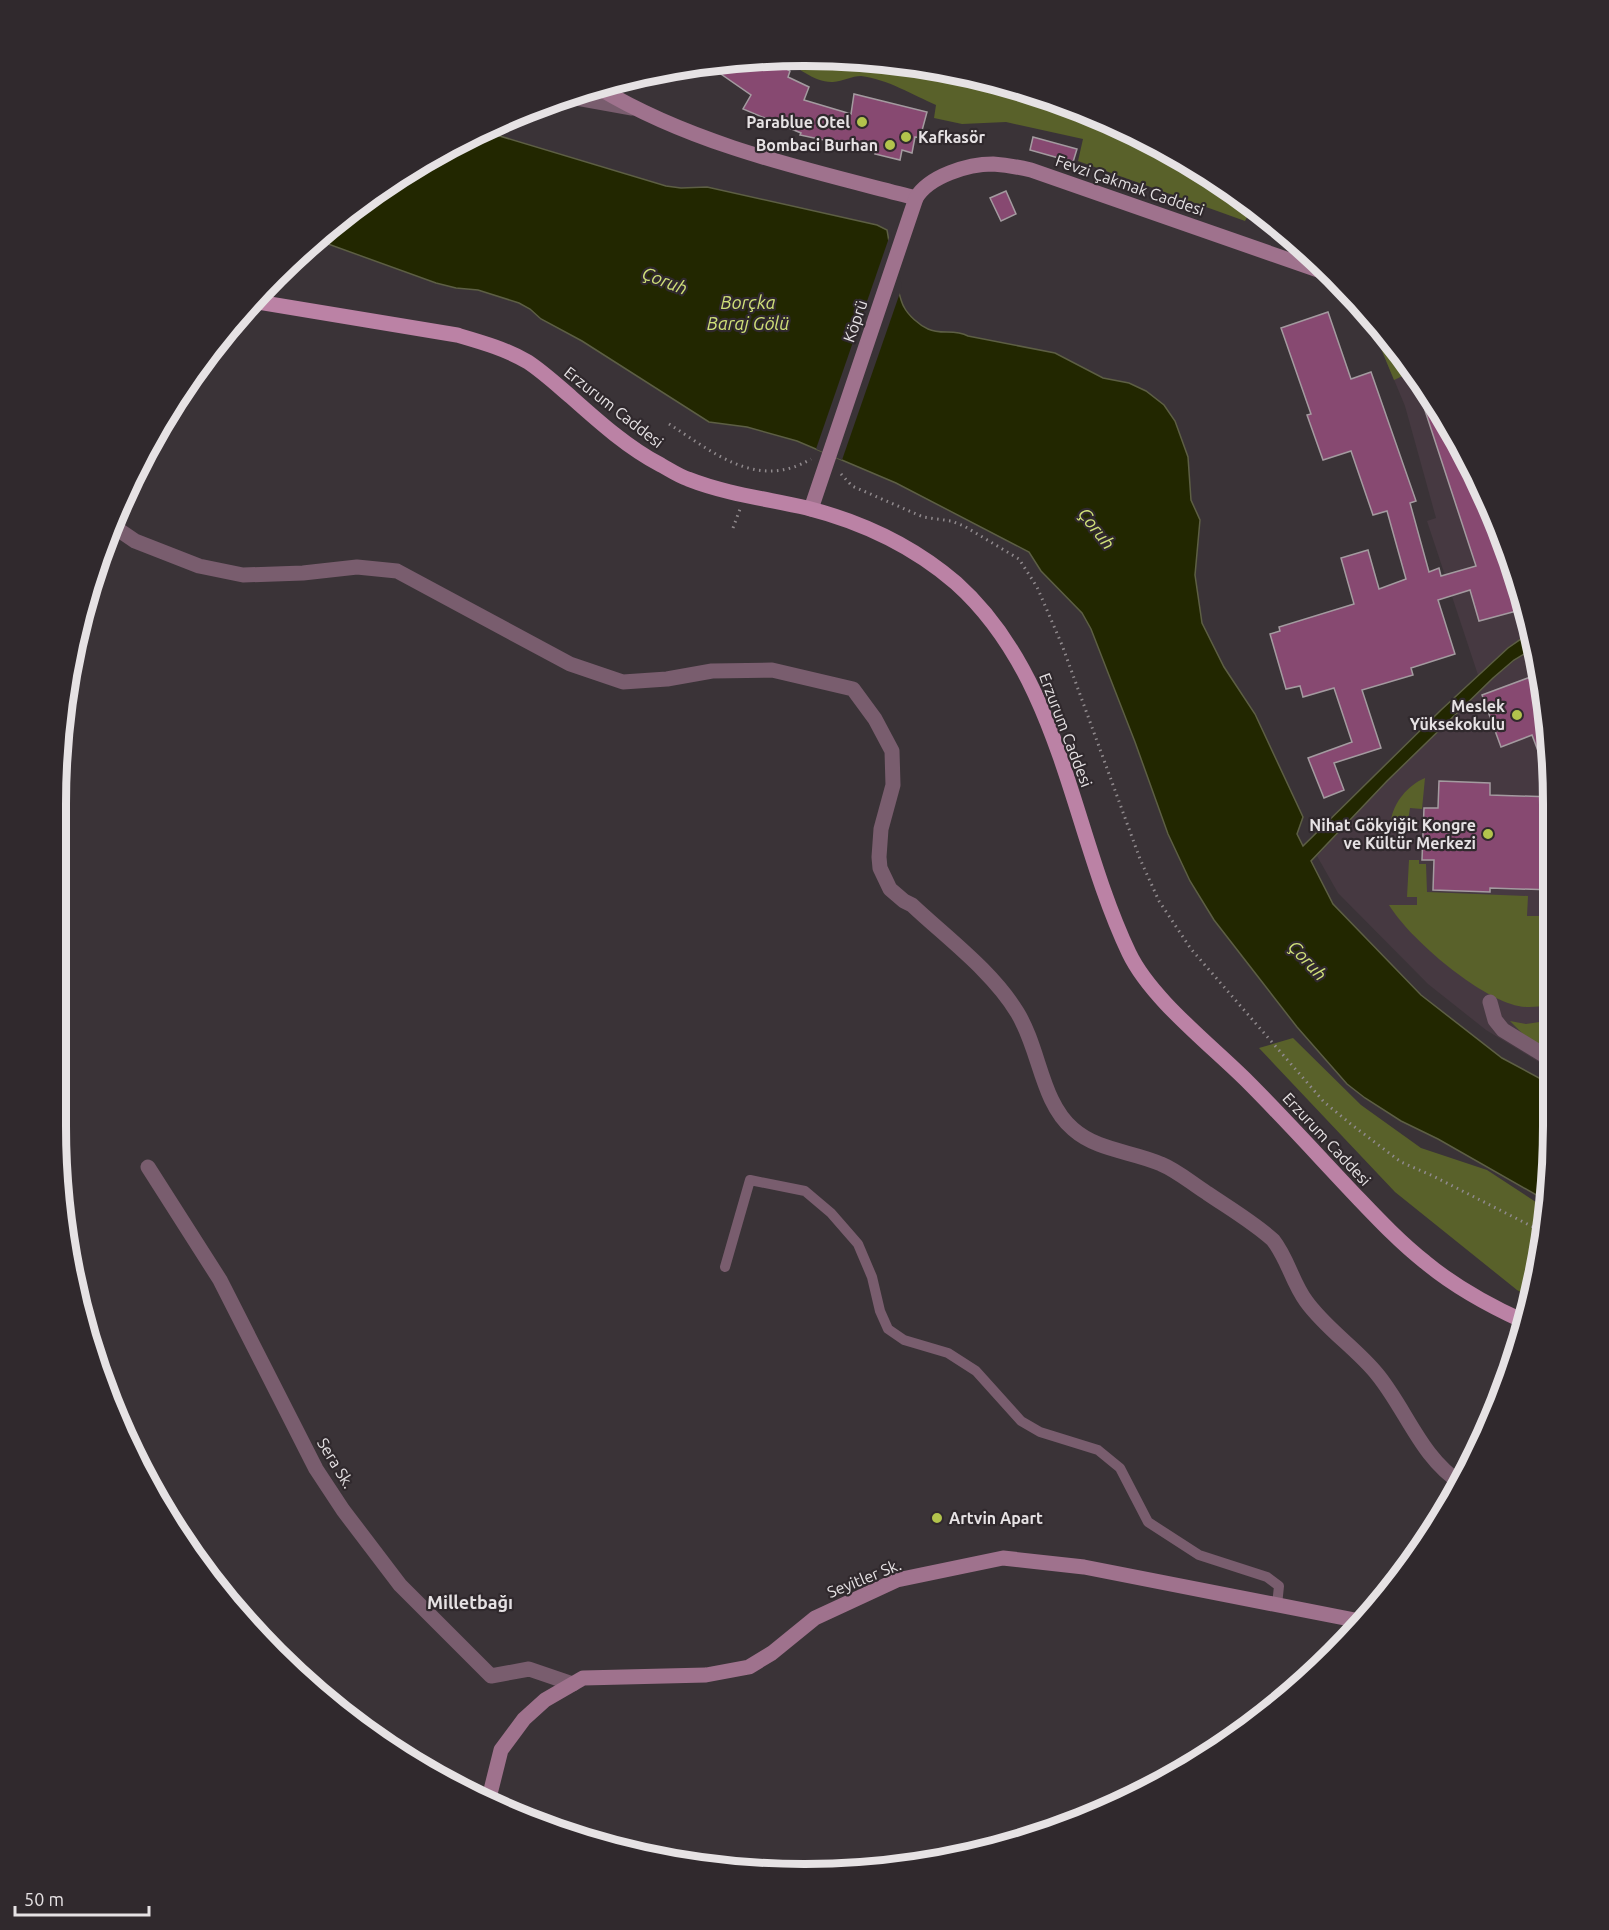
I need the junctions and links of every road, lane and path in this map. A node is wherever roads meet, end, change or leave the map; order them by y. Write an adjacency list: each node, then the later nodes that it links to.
1 (607, 93): 3 (street)
2 (585, 100): 3 (street)
3 (637, 109): 4 (street)
4 (916, 198): 5 (street, Fevzi Çakmak Caddesi); 10 (street, Köprü)
5 (1311, 268)
6 (263, 303): 10 (main road, Erzurum Caddesi)
7 (669, 424): 8 (path)
8 (812, 459)
9 (840, 473): 15 (path)
10 (811, 509): 17 (main road, Erzurum Caddesi)
11 (119, 530): 18 (street)
12 (1490, 1002): 13 (street)
13 (1543, 1054)
14 (148, 1167): 21 (street, Sera Sk.)
15 (1536, 1228)
16 (725, 1267): 19 (lane)
17 (1518, 1318)
18 (1453, 1477)
19 (1277, 1605): 20 (street, Seyitler Sk.); 21 (street, Seyitler Sk.)
20 (1353, 1620)
21 (573, 1684): 22 (street, Seyitler Sk.)
22 (490, 1794)

